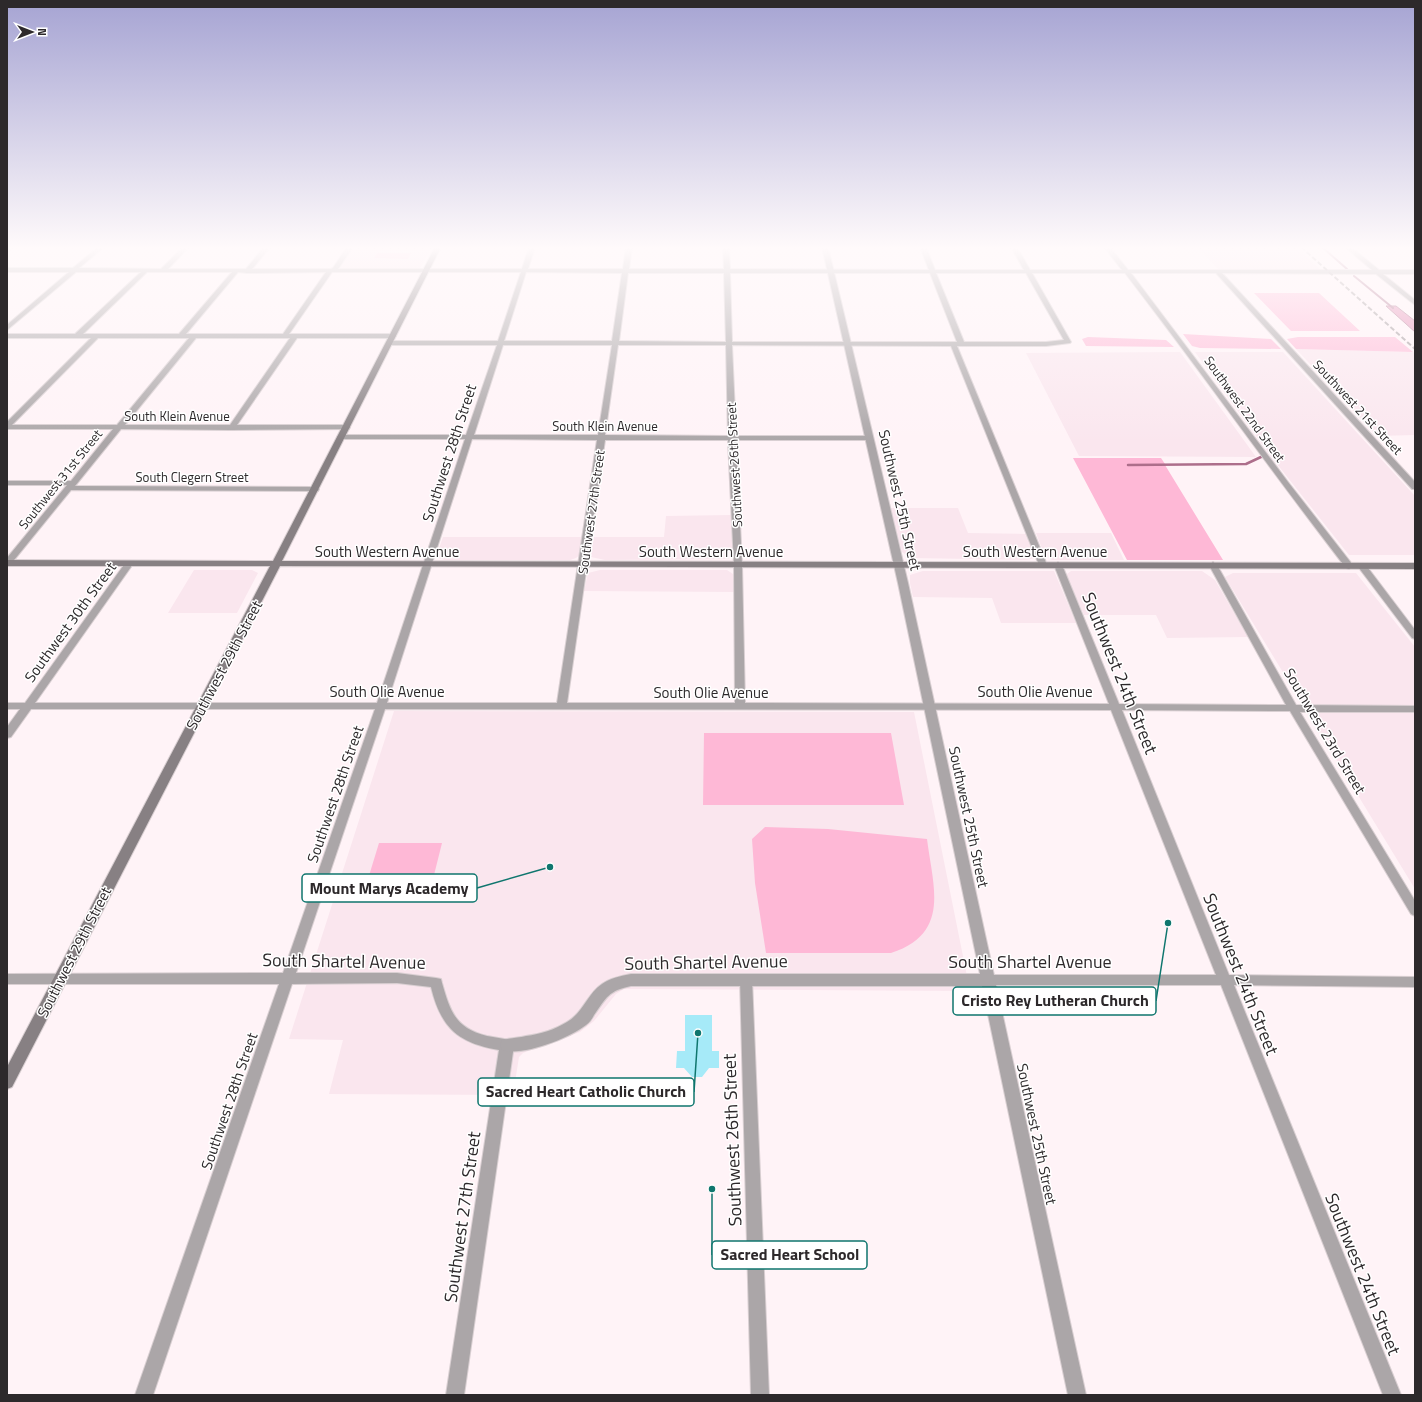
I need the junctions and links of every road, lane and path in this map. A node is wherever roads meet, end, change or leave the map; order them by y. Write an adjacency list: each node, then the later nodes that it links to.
1 (25, 312): 14 (street)
2 (102, 312): 16 (street)
3 (201, 312): 18 (street)
4 (301, 312): 20 (street)
5 (405, 312): 22 (main road, Southwest 29th Street)
6 (511, 312): 23 (street, Southwest 28th Street)
7 (619, 312): 26 (street, Southwest 27th Street)
8 (728, 312): 27 (street, Southwest 26th Street)
9 (840, 312): 24 (street, Southwest 25th Street)
10 (947, 312): 25 (street)
11 (1051, 312): 25 (street)
12 (1158, 312): 51 (street, Southwest 22nd Street)
13 (1255, 312): 39 (street, Southwest 21st Street)
14 (7, 328)
15 (7, 336): 16 (street)
16 (77, 336): 17 (street)
17 (96, 336): 18 (street); 28 (street)
18 (181, 336): 19 (street)
19 (194, 336): 20 (street); 30 (street, Southwest 31st Street)
20 (284, 337): 21 (street)
21 (294, 337): 22 (street); 31 (street)
22 (391, 340): 23 (street); 29 (main road, Southwest 29th Street)
23 (502, 343): 26 (street); 33 (street, Southwest 28th Street)
24 (847, 343): 25 (street); 27 (street); 36 (street, Southwest 25th Street)
25 (957, 343): 48 (street)
26 (614, 344): 27 (street); 34 (street, Southwest 27th Street)
27 (729, 344): 35 (street, Southwest 26th Street)
28 (7, 426): 30 (street, South Klein Avenue)
29 (346, 427): 31 (street, South Klein Avenue); 32 (main road, Southwest 29th Street)
30 (118, 428): 31 (street, South Klein Avenue); 38 (street, Southwest 31st Street)
31 (231, 428)
32 (341, 437): 33 (street, South Klein Avenue); 40 (main road, Southwest 29th Street)
33 (470, 438): 34 (street, South Klein Avenue); 44 (street, Southwest 28th Street)
34 (601, 438): 35 (street, South Klein Avenue); 45 (street, Southwest 27th Street)
35 (732, 438): 36 (street, South Klein Avenue); 46 (street, Southwest 26th Street)
36 (868, 438): 47 (street, Southwest 25th Street)
37 (7, 483): 38 (street, South Clegern Street)
38 (71, 486): 40 (street, South Clegern Street); 41 (street, Southwest 31st Street)
39 (1415, 487)
40 (315, 490): 43 (main road, Southwest 29th Street)
41 (7, 563): 42 (main road, South Western Avenue)
42 (129, 564): 43 (main road, South Western Avenue); 56 (street, Southwest 30th Street)
43 (276, 564): 44 (main road, South Western Avenue); 57 (main road, Southwest 29th Street)
44 (428, 565): 45 (main road, South Western Avenue); 58 (street, Southwest 28th Street)
45 (583, 565): 46 (main road, South Western Avenue); 60 (street, Southwest 27th Street)
46 (738, 565): 47 (main road, South Western Avenue); 61 (street, Southwest 26th Street)
47 (899, 565): 48 (main road, South Western Avenue); 59 (street, Southwest 25th Street)
48 (1043, 565): 49 (main road, South Western Avenue)
49 (1058, 565): 50 (main road, South Western Avenue); 62 (street, Southwest 24th Street)
50 (1213, 565): 51 (main road, South Western Avenue); 63 (street, Southwest 23rd Street)
51 (1349, 566): 52 (main road, South Western Avenue)
52 (1362, 566): 53 (main road, South Western Avenue); 54 (street)
53 (1415, 566)
54 (1415, 636)
55 (7, 706): 56 (street, South Olie Avenue)
56 (27, 706): 57 (street, South Olie Avenue); 65 (street, Southwest 30th Street)
57 (202, 706): 58 (street, South Olie Avenue); 69 (main road, Southwest 29th Street)
58 (380, 706): 60 (street, South Olie Avenue); 67 (street, Southwest 28th Street)
59 (929, 706): 61 (street, South Olie Avenue); 62 (street, South Olie Avenue); 71 (street, Southwest 25th Street)
60 (561, 707): 61 (street, South Olie Avenue)
61 (740, 707)
62 (1114, 707): 63 (street, South Olie Avenue); 72 (street, Southwest 24th Street)
63 (1293, 708): 64 (street, South Olie Avenue); 66 (street, Southwest 23rd Street)
64 (1415, 708)
65 (7, 735)
66 (1415, 911)
67 (288, 978): 69 (street, South Shartel Avenue); 74 (street, South Shartel Avenue); 76 (street, Southwest 28th Street)
68 (7, 979): 69 (street, South Shartel Avenue)
69 (61, 979): 75 (main road, Southwest 29th Street)
70 (746, 979): 71 (street, South Shartel Avenue); 74 (street, South Shartel Avenue); 78 (street, Southwest 26th Street)
71 (987, 980): 72 (street, South Shartel Avenue); 79 (street, Southwest 25th Street)
72 (1224, 980): 73 (street, South Shartel Avenue); 80 (street, Southwest 24th Street)
73 (1415, 982)
74 (507, 1045): 77 (street, Southwest 27th Street)
75 (7, 1082)
76 (144, 1395)
77 (455, 1395)
78 (760, 1395)
79 (1078, 1395)
80 (1392, 1395)

